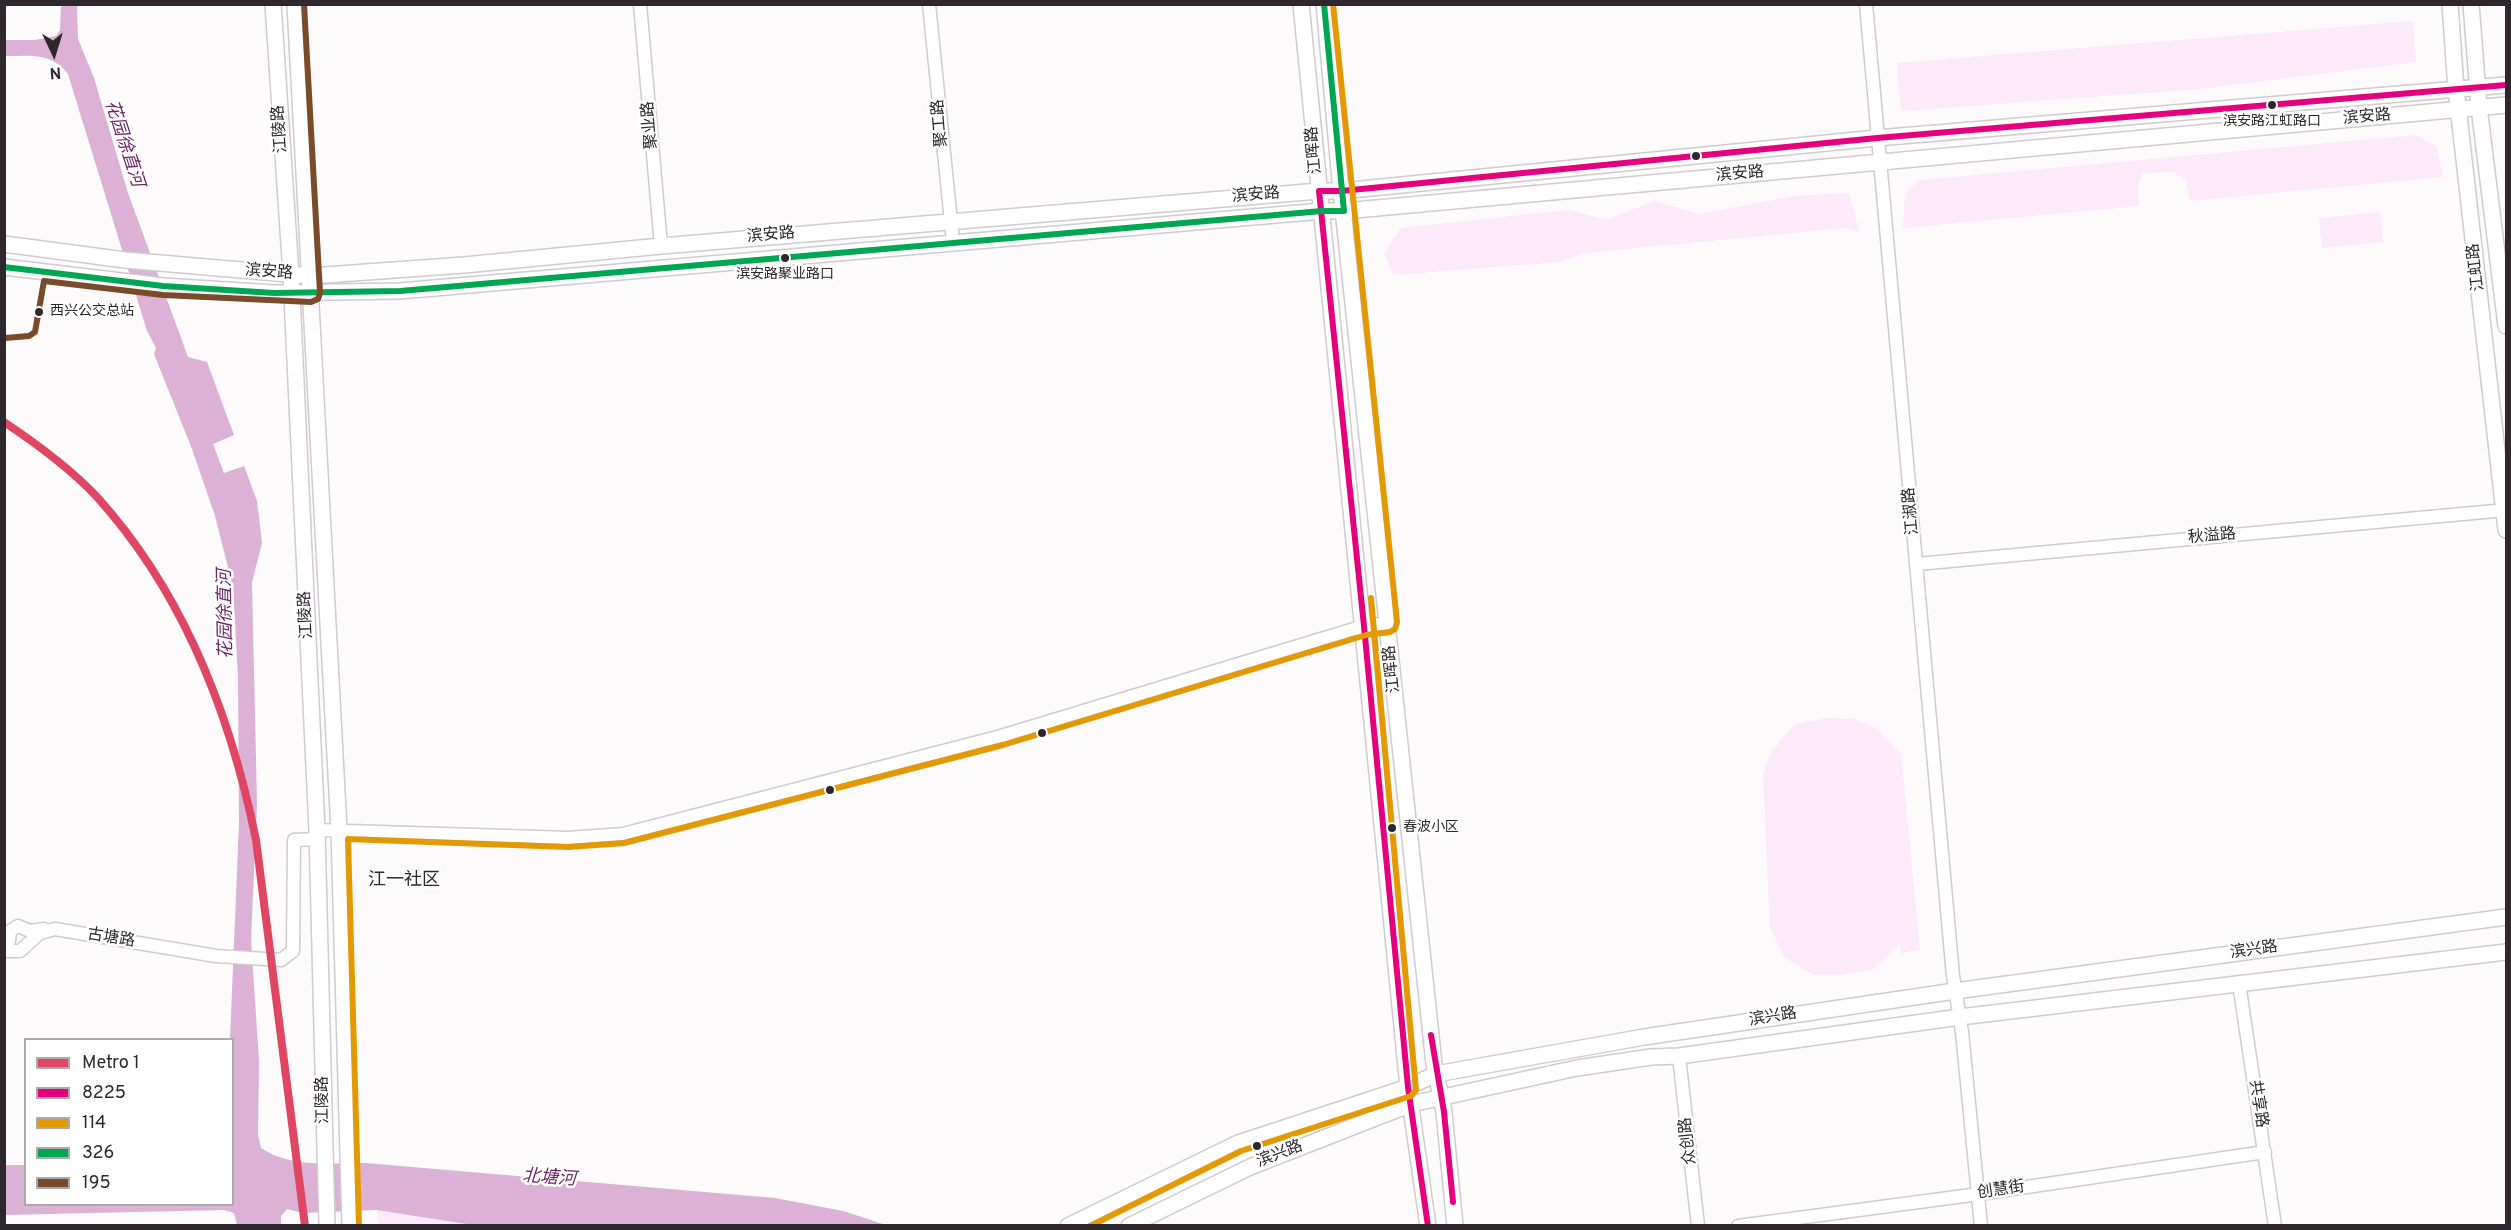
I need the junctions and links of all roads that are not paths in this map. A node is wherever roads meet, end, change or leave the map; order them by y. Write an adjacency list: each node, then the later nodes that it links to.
1 (273, 4): 27 (main road, 江陵路)
2 (295, 4): 28 (main road, 江陵路)
3 (640, 4): 25 (street, 聚业路)
4 (929, 4): 22 (street, 聚工路)
5 (1301, 4): 18 (main road, 江晖路)
6 (1324, 4): 19 (main road, 江晖路)
7 (1866, 4): 16 (street, 江淑路)
8 (2450, 4): 12 (main road, 江虹路)
9 (2471, 4): 11 (main road, 江虹路)
10 (2506, 85): 11 (main road, 滨安路)
11 (2477, 87): 12 (main road, 滨安路); 14 (main road, 江虹路)
12 (2456, 89): 15 (main road, 江虹路); 16 (main road, 滨安路)
13 (2506, 105): 14 (main road, 滨安路)
14 (2480, 107): 15 (main road, 滨安路); 31 (main road, 江虹路)
15 (2459, 110): 17 (main road, 滨安路); 32 (main road, 江虹路)
16 (1877, 138): 17 (street, 江淑路); 19 (main road, 滨安路)
17 (1881, 162): 21 (main road, 滨安路); 34 (street, 江淑路)
18 (1319, 191): 19 (main road, 滨安路); 20 (main road, 江晖路); 22 (main road, 滨安路)
19 (1341, 191): 21 (main road, 江晖路)
20 (1322, 211): 21 (main road, 滨安路); 23 (main road, 滨安路); 36 (main road, 江晖路)
21 (1344, 212): 35 (main road, 江晖路)
22 (950, 221): 23 (street, 聚工路); 25 (main road, 滨安路)
23 (952, 242): 30 (main road, 滨安路)
24 (4, 244): 27 (main road, 滨安路)
25 (661, 246): 28 (main road, 滨安路)
26 (4, 267): 29 (main road, 滨安路)
27 (291, 275): 28 (main road, 滨安路); 29 (main road, 江陵路)
28 (311, 276): 30 (main road, 江陵路)
29 (292, 293): 30 (main road, 滨安路); 38 (main road, 江陵路)
30 (311, 293): 37 (main road, 江陵路)
31 (2506, 326)
32 (2506, 510): 33 (main road, 江虹路); 34 (street, 秋溢路)
33 (2506, 530)
34 (1917, 564): 44 (street, 江淑路)
35 (1388, 622): 36 (street); 47 (main road, 江晖路)
36 (1364, 626): 37 (street); 48 (main road, 江晖路)
37 (339, 830): 38 (street); 54 (main road, 江陵路)
38 (317, 834): 40 (street, 古塘路); 53 (main road, 江陵路)
39 (2506, 917): 44 (main road, 滨兴路)
40 (55, 929): 41 (street); 41 (street, 古塘路)
41 (4, 949)
42 (2506, 952): 43 (main road, 滨兴路)
43 (2239, 983): 45 (main road, 滨兴路); 51 (street, 共享路)
44 (1955, 991): 45 (street, 江淑路); 47 (main road, 滨兴路)
45 (1960, 1017): 46 (main road, 滨兴路); 52 (street, 江淑路)
46 (1679, 1056): 49 (main road, 滨兴路); 59 (street, 众创路)
47 (1436, 1074): 48 (main road, 滨兴路); 49 (main road, 江晖路)
48 (1408, 1087): 50 (main road, 江晖路); 55 (main road, 滨兴路)
49 (1441, 1098): 50 (main road, 滨兴路); 58 (main road, 江晖路)
50 (1411, 1104): 56 (main road, 滨兴路); 57 (main road, 江晖路)
51 (2265, 1152): 52 (street, 创慧街); 62 (street, 共享路)
52 (1979, 1194): 60 (street, 创慧街); 61 (street, 江淑路)
53 (327, 1226)
54 (350, 1226)
55 (1068, 1226)
56 (1130, 1226)
57 (1428, 1226)
58 (1455, 1226)
59 (1698, 1226)
60 (1738, 1226)
61 (1981, 1226)
62 (2275, 1226)

